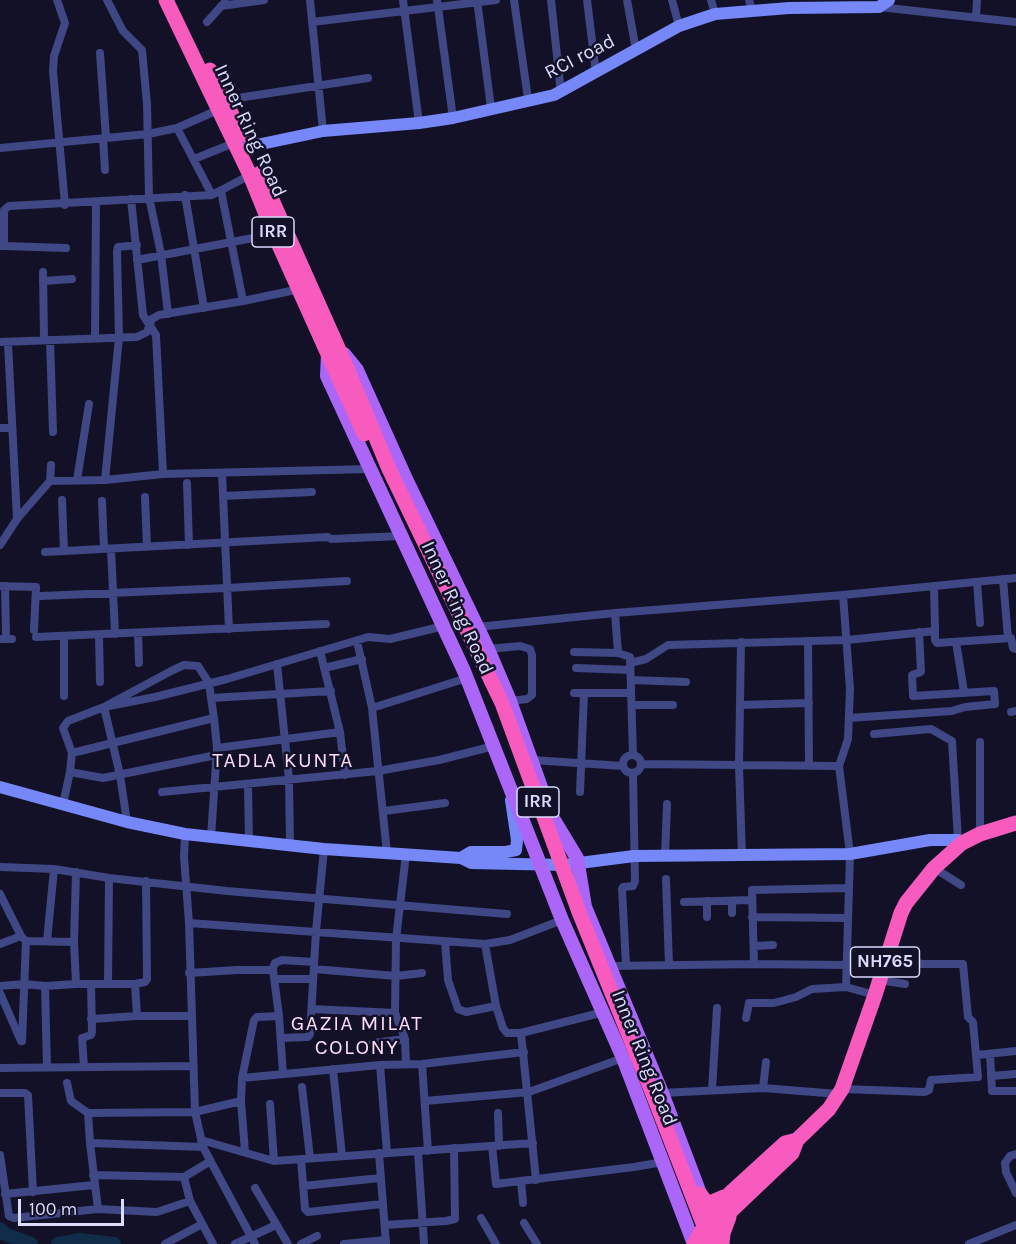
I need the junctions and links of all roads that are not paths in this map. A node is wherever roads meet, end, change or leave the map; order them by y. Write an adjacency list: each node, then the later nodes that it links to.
1 (57, 0): 45 (street)
2 (107, 0): 43 (street)
3 (166, 0): 37 (highway, Inner Ring Road / IRR)
4 (176, 0): 37 (highway, Inner Ring Road / IRR)
5 (264, 0): 18 (street)
6 (310, 0): 27 (street)
7 (403, 0): 23 (street)
8 (496, 0): 16 (street)
9 (514, 0): 36 (street)
10 (551, 0): 35 (street)
11 (586, 0): 32 (street)
12 (627, 0): 30 (street)
13 (672, 0): 29 (street)
14 (711, 0): 24 (street)
15 (977, 0): 25 (street)
16 (477, 1): 19 (street); 38 (street)
17 (882, 2): 20 (main road, RCI road); 25 (street)
18 (224, 3): 26 (street)
19 (437, 3): 23 (street); 39 (street)
20 (841, 3): 21 (main road, RCI road)
21 (787, 4): 22 (main road, RCI road)
22 (750, 5): 24 (main road, RCI road)
23 (404, 12): 27 (street); 40 (street)
24 (715, 14): 29 (main road, RCI road)
25 (976, 17): 28 (street)
26 (207, 22)
27 (312, 22): 34 (street)
28 (1016, 22)
29 (680, 26): 30 (main road, RCI road)
30 (636, 50): 32 (main road, RCI road)
31 (100, 53): 44 (street)
32 (596, 73): 35 (main road, RCI road)
33 (368, 78): 34 (street)
34 (318, 85): 37 (street); 42 (street)
35 (561, 93): 36 (main road, RCI road)
36 (528, 99): 38 (main road, RCI road)
37 (221, 105): 41 (street); 46 (highway, Inner Ring Road / IRR)
38 (491, 108): 39 (main road, RCI road)
39 (453, 118): 40 (main road, RCI road)
40 (418, 123): 42 (main road, RCI road)
41 (177, 128): 43 (street); 48 (street)
42 (323, 131): 46 (main road, RCI road)
43 (148, 134): 44 (street); 53 (street)
44 (105, 138): 45 (street); 49 (street)
45 (58, 143): 47 (street); 56 (street)
46 (241, 145): 48 (street); 50 (highway, Inner Ring Road / IRR); 66 (highway, Inner Ring Road / IRR)
47 (0, 148)
48 (194, 159): 51 (street)
49 (105, 170)
50 (250, 175): 51 (street); 57 (highway, Inner Ring Road / IRR)
51 (216, 193): 52 (street); 58 (street)
52 (185, 195): 53 (street); 62 (street)
53 (149, 197): 54 (street); 63 (street)
54 (131, 199): 55 (street); 59 (street)
55 (96, 202): 56 (street); 72 (street)
56 (64, 205): 60 (street)
57 (274, 234): 58 (street); 66 (highway, Inner Ring Road / IRR)
58 (232, 243): 62 (street); 67 (street)
59 (137, 245): 64 (street); 71 (street)
60 (2, 246): 61 (street)
61 (66, 248)
62 (194, 249): 63 (street); 68 (street)
63 (161, 254): 64 (street); 69 (street)
64 (137, 260): 70 (street)
65 (72, 279): 73 (street)
66 (305, 287): 67 (street); 75 (highway, Inner Ring Road / IRR)
67 (243, 301): 68 (street)
68 (204, 308): 69 (street)
69 (168, 314): 70 (street)
70 (150, 325): 71 (street); 84 (street)
71 (119, 337): 72 (street); 86 (street)
72 (95, 338): 73 (street)
73 (47, 340): 74 (street); 80 (street)
74 (4, 342): 79 (street)
75 (333, 351): 76 (highway, IRR); 82 (main road, Inner Ring Road / IRR); 117 (main road, Inner Ring Road / IRR)
76 (342, 370): 362 (highway, IRR, bridge); 376 (highway, IRR, bridge)
77 (89, 404): 85 (street)
78 (0, 428): 79 (street)
79 (12, 428): 94 (street)
80 (53, 432)
81 (51, 465): 87 (street)
82 (370, 469): 83 (street); 95 (main road, Inner Ring Road / IRR)
83 (222, 473): 84 (street); 90 (street)
84 (163, 474): 86 (street)
85 (77, 480): 86 (street); 87 (street)
86 (105, 480)
87 (50, 481): 94 (street)
88 (187, 483): 98 (street)
89 (312, 492): 90 (street)
90 (224, 496): 96 (street)
91 (145, 497): 99 (street)
92 (62, 500): 101 (street)
93 (102, 501): 100 (street)
94 (17, 519): 97 (street)
95 (399, 533): 96 (street); 116 (main road, Inner Ring Road / IRR)
96 (225, 544): 98 (street); 109 (street)
97 (0, 545)
98 (189, 545): 99 (street)
99 (147, 547): 100 (street)
100 (108, 549): 101 (street); 110 (street)
101 (64, 551): 102 (street)
102 (45, 552)
103 (1016, 578): 104 (street)
104 (1003, 579): 106 (street); 126 (street)
105 (347, 581): 109 (street)
106 (977, 582): 108 (street); 114 (street)
107 (3, 586): 124 (street); 125 (street)
108 (934, 586): 111 (street); 119 (street)
109 (227, 588): 110 (street); 118 (street)
110 (113, 593): 112 (street); 122 (street)
111 (843, 595): 113 (street); 127 (street)
112 (40, 596)
113 (615, 613): 117 (street); 136 (street)
114 (980, 623)
115 (326, 624): 118 (street)
116 (444, 626): 128 (street); 143 (main road, Inner Ring Road / IRR)
117 (477, 627): 133 (main road, Inner Ring Road / IRR)
118 (229, 629): 121 (street)
119 (935, 631): 120 (street); 131 (street)
120 (919, 632): 127 (street); 149 (street)
121 (138, 633): 122 (street); 138 (street)
122 (115, 634): 123 (street)
123 (99, 635): 124 (street); 145 (street)
124 (63, 636): 154 (street)
125 (6, 638)
126 (1008, 638): 131 (street); 132 (street)
127 (848, 640): 129 (street); 164 (street)
128 (357, 641): 134 (street); 137 (street)
129 (808, 641): 130 (street); 157 (street)
130 (741, 642): 140 (street); 160 (street)
131 (956, 642): 149 (street)
132 (1016, 648)
133 (488, 649): 156 (main road, Inner Ring Road / IRR); 156 (street)
134 (320, 651): 139 (street); 141 (street)
135 (574, 652): 136 (street)
136 (618, 653): 140 (street)
137 (362, 659): 141 (street); 162 (street)
138 (139, 663)
139 (277, 664): 147 (street); 153 (street)
140 (630, 666): 142 (street); 144 (street)
141 (324, 668): 148 (street)
142 (576, 668)
143 (467, 678): 162 (street); 173 (main road, Inner Ring Road / IRR)
144 (631, 680): 146 (street); 152 (street)
145 (100, 681)
146 (686, 682)
147 (209, 683): 155 (street); 161 (street); 161 (street)
148 (331, 691): 153 (street); 165 (street)
149 (964, 692): 164 (street)
150 (574, 693): 151 (street)
151 (584, 693): 152 (street); 176 (street)
152 (631, 693): 158 (street)
153 (280, 694): 155 (street); 167 (street)
154 (64, 696)
155 (211, 698): 163 (street)
156 (510, 701): 170 (main road, Inner Ring Road / IRR)
157 (809, 702): 160 (street); 179 (street)
158 (632, 705): 159 (street); 174 (street)
159 (672, 705)
160 (740, 705): 178 (street)
161 (104, 707): 169 (street); 172 (street)
162 (372, 708): 182 (street)
163 (214, 718): 169 (street); 171 (street)
164 (849, 718): 181 (street)
165 (340, 732): 167 (street); 186 (street)
166 (874, 734): 203 (street)
167 (285, 738): 171 (street); 187 (street)
168 (980, 742): 200 (street)
169 (113, 743): 172 (street); 185 (street)
170 (527, 746): 173 (main road); 175 (main road, Inner Ring Road / IRR)
171 (216, 751): 185 (street); 190 (street)
172 (72, 753): 183 (street)
173 (498, 754): 182 (street); 212 (main road); 214 (main road, Inner Ring Road / IRR)
174 (633, 755): 177 (street); 180 (street)
175 (532, 760): 176 (street); 213 (main road, Inner Ring Road / IRR)
176 (581, 763): 180 (street); 192 (street)
177 (641, 764): 178 (street); 184 (street)
178 (739, 765): 179 (street); 211 (street)
179 (809, 765): 181 (street)
180 (623, 766): 184 (street)
181 (839, 766): 208 (street)
182 (378, 771): 186 (street); 196 (street)
183 (70, 772): 185 (street); 194 (street)
184 (633, 773): 209 (street)
185 (120, 775): 197 (street)
186 (345, 775): 187 (street)
187 (289, 779): 188 (street); 204 (street)
188 (248, 784): 190 (street); 202 (street)
189 (0, 787): 194 (main road)
190 (214, 788): 191 (street); 201 (street)
191 (162, 792)
192 (580, 792)
193 (445, 803): 196 (street)
194 (63, 804): 197 (main road)
195 (667, 804): 210 (street)
196 (384, 811): 206 (street)
197 (127, 822): 199 (main road)
198 (1016, 823): 200 (highway, NH765)
199 (185, 834): 201 (main road); 223 (street)
200 (980, 834): 203 (highway, NH765)
201 (211, 837): 202 (main road)
202 (249, 841): 204 (main road)
203 (960, 841): 208 (main road); 216 (highway, NH765)
204 (290, 845): 205 (main road)
205 (324, 849): 206 (main road); 226 (street)
206 (387, 853): 207 (main road)
207 (406, 854): 212 (main road); 231 (street)
208 (850, 854): 211 (main road); 224 (street)
209 (634, 856): 210 (main road); 213 (main road); 252 (street)
210 (665, 856): 211 (main road)
211 (742, 856)
212 (461, 858): 214 (main road)
213 (578, 864): 214 (main road); 255 (main road, Inner Ring Road / IRR)
214 (540, 865): 237 (main road, Inner Ring Road / IRR)
215 (0, 867): 217 (street)
216 (934, 868): 222 (street); 249 (highway, NH765)
217 (54, 869): 218 (street); 242 (street)
218 (76, 872): 219 (street); 243 (street)
219 (109, 878): 221 (street); 266 (street)
220 (666, 879): 253 (street)
221 (146, 881): 223 (street); 267 (street)
222 (961, 885)
223 (187, 886): 226 (street); 238 (street)
224 (848, 888): 227 (street); 236 (street)
225 (1, 898): 240 (street)
226 (321, 898): 231 (street); 239 (street)
227 (752, 900): 229 (street); 235 (street)
228 (707, 901): 229 (street); 230 (street); 234 (street)
229 (732, 901): 232 (street)
230 (684, 902)
231 (401, 904): 233 (street); 241 (street)
232 (732, 913)
233 (507, 914)
234 (707, 917)
235 (752, 918): 236 (street); 248 (street)
236 (847, 918): 254 (street)
237 (562, 920): 246 (street); 277 (main road, Inner Ring Road / IRR)
238 (189, 922): 239 (street); 257 (street)
239 (316, 931): 241 (street); 251 (street)
240 (23, 938): 242 (street); 245 (street); 263 (street)
241 (396, 939): 244 (street); 259 (street)
242 (47, 941): 243 (street)
243 (74, 942): 264 (street)
244 (445, 942): 246 (street); 274 (street)
245 (0, 944)
246 (485, 945): 274 (street)
247 (773, 945): 248 (street)
248 (754, 946): 250 (street)
249 (887, 953): 262 (highway, NH765); 291 (street)
250 (754, 964): 253 (street); 254 (street)
251 (314, 965): 256 (street); 259 (street); 261 (street)
252 (626, 965): 253 (street); 255 (street)
253 (669, 965)
254 (846, 965): 271 (street)
255 (611, 966): 314 (main road, Inner Ring Road / IRR)
256 (272, 970): 257 (street); 260 (street)
257 (189, 972): 280 (street)
258 (422, 973): 259 (street)
259 (396, 976): 278 (street)
260 (275, 979): 261 (street); 281 (street)
261 (313, 979): 276 (street)
262 (879, 980): 268 (street); 273 (highway, NH765)
263 (24, 984): 269 (street); 270 (street); 272 (street)
264 (76, 984): 265 (street); 270 (street)
265 (91, 984): 266 (street); 283 (street)
266 (108, 984): 267 (street)
267 (135, 984): 279 (street)
268 (904, 984)
269 (0, 986)
270 (45, 986): 300 (street)
271 (846, 987): 273 (street); 282 (street)
272 (0, 993)
273 (875, 995): 312 (highway, NH765)
274 (496, 1005): 284 (street)
275 (717, 1008): 309 (street)
276 (312, 1009): 278 (street); 285 (street)
277 (603, 1012): 284 (street); 292 (main road, Inner Ring Road / IRR)
278 (395, 1013): 286 (street)
279 (137, 1016): 280 (street); 283 (street)
280 (192, 1016): 296 (street)
281 (279, 1016): 285 (street); 305 (street)
282 (746, 1018)
283 (91, 1019): 298 (street)
284 (521, 1034): 289 (street)
285 (281, 1038): 302 (street)
286 (405, 1039): 287 (street); 294 (street)
287 (374, 1043)
288 (1016, 1051): 290 (street)
289 (524, 1052): 295 (street); 311 (street)
290 (990, 1054): 291 (street); 304 (street)
291 (977, 1055): 312 (street)
292 (623, 1058): 311 (street); 336 (main road, Inner Ring Road / IRR)
293 (766, 1062): 308 (street)
294 (406, 1063): 295 (street); 297 (street)
295 (422, 1064): 316 (street)
296 (193, 1065): 298 (street); 319 (street)
297 (380, 1065): 301 (street); 329 (street)
298 (84, 1066): 300 (street)
299 (0, 1068): 300 (street)
300 (47, 1068)
301 (333, 1069): 302 (street); 332 (street)
302 (283, 1074): 305 (street)
303 (1016, 1074): 304 (street)
304 (991, 1076): 310 (street)
305 (242, 1078): 315 (street)
306 (67, 1083): 318 (street)
307 (302, 1087): 333 (street)
308 (763, 1088): 309 (street); 312 (street)
309 (712, 1090): 314 (street)
310 (1016, 1091)
311 (529, 1092): 316 (street); 324 (street)
312 (840, 1092): 321 (highway, NH765)
313 (0, 1093): 346 (street)
314 (662, 1094): 349 (main road, Inner Ring Road / IRR)
315 (241, 1101): 319 (street); 327 (street)
316 (425, 1101): 328 (street)
317 (270, 1104): 334 (street)
318 (88, 1113): 319 (street); 322 (street)
319 (195, 1113): 323 (street)
320 (498, 1113): 325 (street)
321 (797, 1140): 345 (highway, NH765); 354 (highway, NH765)
322 (90, 1143): 323 (street); 337 (street)
323 (202, 1143): 327 (street); 335 (street)
324 (533, 1143): 325 (street); 340 (street)
325 (495, 1146): 326 (street); 341 (street)
326 (454, 1148): 328 (street); 356 (street)
327 (245, 1152): 334 (street)
328 (423, 1152): 329 (street); 356 (street)
329 (383, 1153): 332 (street); 339 (street)
330 (1016, 1154): 347 (street)
331 (0, 1155): 348 (street)
332 (342, 1156): 333 (street)
333 (306, 1158): 334 (street); 343 (street)
334 (274, 1161)
335 (209, 1162): 338 (street); 364 (street)
336 (663, 1162): 340 (street); 375 (main road, Inner Ring Road / IRR)
337 (93, 1175): 338 (street); 342 (street)
338 (184, 1177): 350 (street)
339 (380, 1178): 343 (street); 352 (street)
340 (536, 1180): 341 (street)
341 (521, 1181): 351 (street)
342 (94, 1185): 346 (street); 353 (street)
343 (303, 1185): 352 (street)
344 (255, 1188): 359 (street)
345 (733, 1191): 349 (highway); 362 (highway, NH765)
346 (33, 1192): 348 (street)
347 (1016, 1193)
348 (5, 1194): 353 (street)
349 (700, 1194): 362 (main road, Inner Ring Road / IRR)
350 (190, 1201): 353 (street); 358 (street)
351 (524, 1203)
352 (382, 1204): 360 (street)
353 (98, 1209)
354 (733, 1209): 362 (highway, NH765); 377 (highway)
355 (481, 1218): 373 (street)
356 (423, 1223): 360 (street); 366 (street)
357 (524, 1223): 374 (street)
358 (202, 1224): 367 (street); 368 (street)
359 (276, 1224): 364 (street); 370 (street)
360 (385, 1225): 365 (street)
361 (1016, 1225): 378 (street)
362 (712, 1230): 375 (highway, NH765); 376 (highway, NH765); 377 (main road, Inner Ring Road / IRR)
363 (316, 1236): 371 (street)
364 (253, 1240): 369 (street)
365 (386, 1242): 372 (street)
366 (424, 1243)
367 (165, 1244)
368 (213, 1244)
369 (235, 1244)
370 (288, 1244)
371 (301, 1244)
372 (344, 1244)
373 (496, 1244)
374 (537, 1244)
375 (694, 1244)
376 (705, 1244)
377 (721, 1244)
378 (969, 1244)

